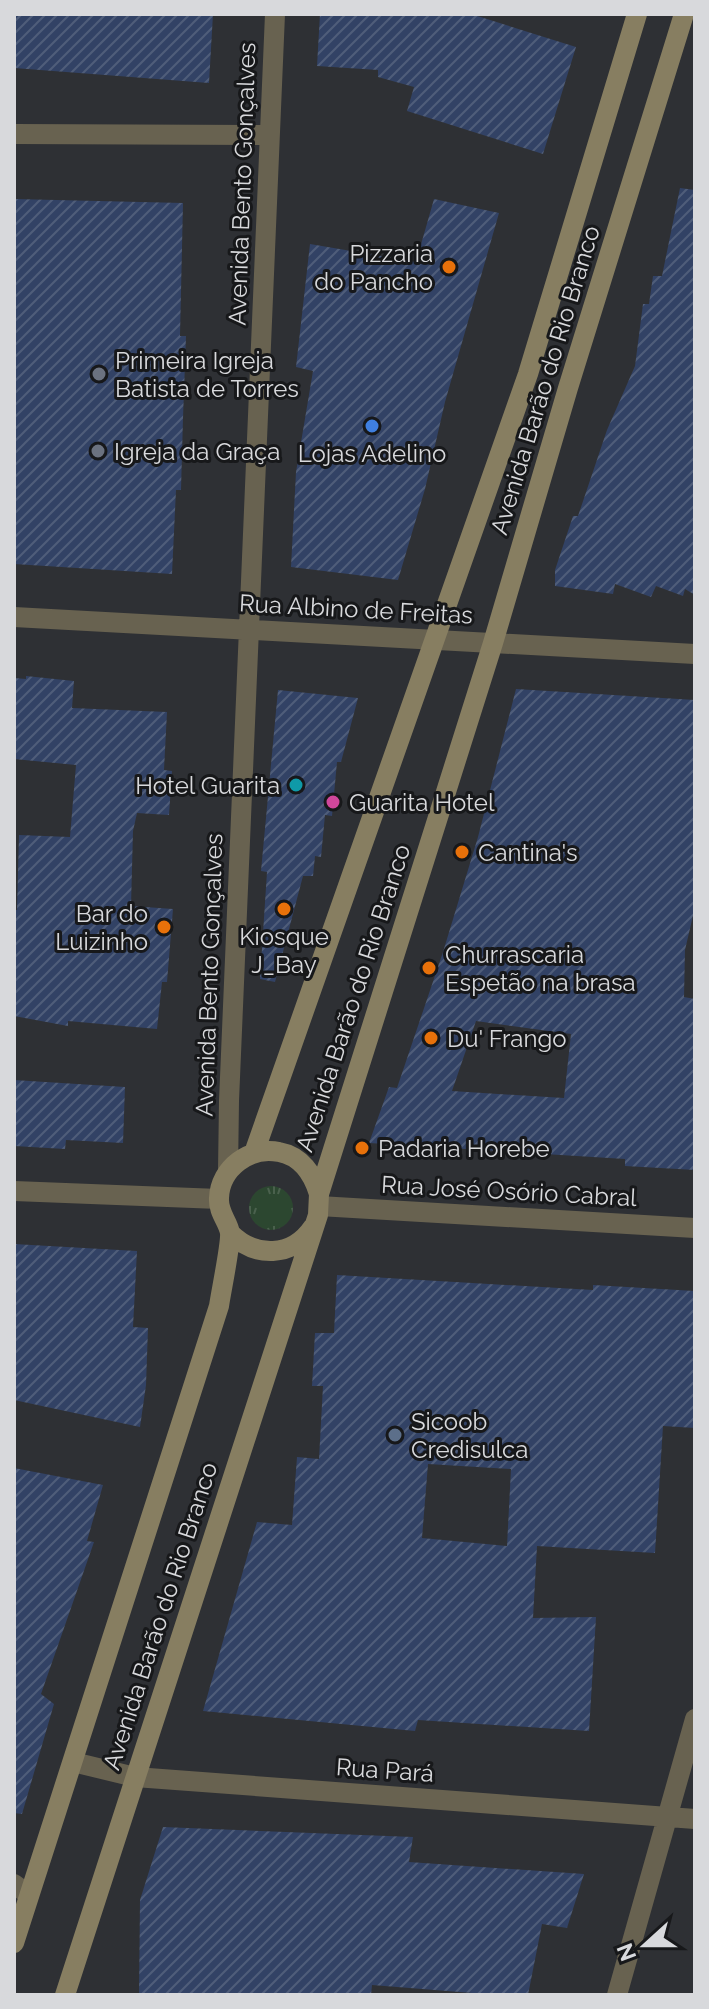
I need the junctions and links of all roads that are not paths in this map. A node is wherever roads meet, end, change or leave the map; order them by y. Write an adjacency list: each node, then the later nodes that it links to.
1 (275, 14): 5 (street, Avenida Bento Gonçalves)
2 (637, 14): 8 (main road, Avenida Barão do Rio Branco)
3 (684, 14): 9 (main road, Avenida Barão do Rio Branco)
4 (14, 134): 5 (street)
5 (269, 135): 7 (street, Avenida Bento Gonçalves)
6 (14, 617): 7 (street, Rua Albino de Freitas)
7 (250, 628): 8 (street, Rua Albino de Freitas); 12 (street, Avenida Bento Gonçalves)
8 (433, 639): 9 (street, Rua Albino de Freitas); 11 (main road, Avenida Barão do Rio Branco)
9 (493, 643): 10 (street, Rua Albino de Freitas); 15 (main road, Avenida Barão do Rio Branco)
10 (695, 654)
11 (254, 1153): 12 (main road); 15 (main road)
12 (228, 1171): 14 (main road)
13 (14, 1191): 14 (street)
14 (219, 1199): 17 (main road, Avenida Barão do Rio Branco)
15 (318, 1208): 16 (street, Rua José Osório Cabral); 17 (main road); 20 (main road, Avenida Barão do Rio Branco)
16 (695, 1228)
17 (230, 1233): 19 (main road, Avenida Barão do Rio Branco)
18 (695, 1719): 21 (street)
19 (73, 1762): 20 (street, Rua Pará); 23 (main road, Avenida Barão do Rio Branco)
20 (135, 1777): 21 (street, Rua Pará); 25 (main road, Avenida Barão do Rio Branco)
21 (667, 1818): 22 (street, Rua Pará); 26 (street)
22 (695, 1819)
23 (21, 1889): 24 (main road, Avenida Barão do Rio Branco)
24 (14, 1943)
25 (65, 1995)
26 (617, 1995)

